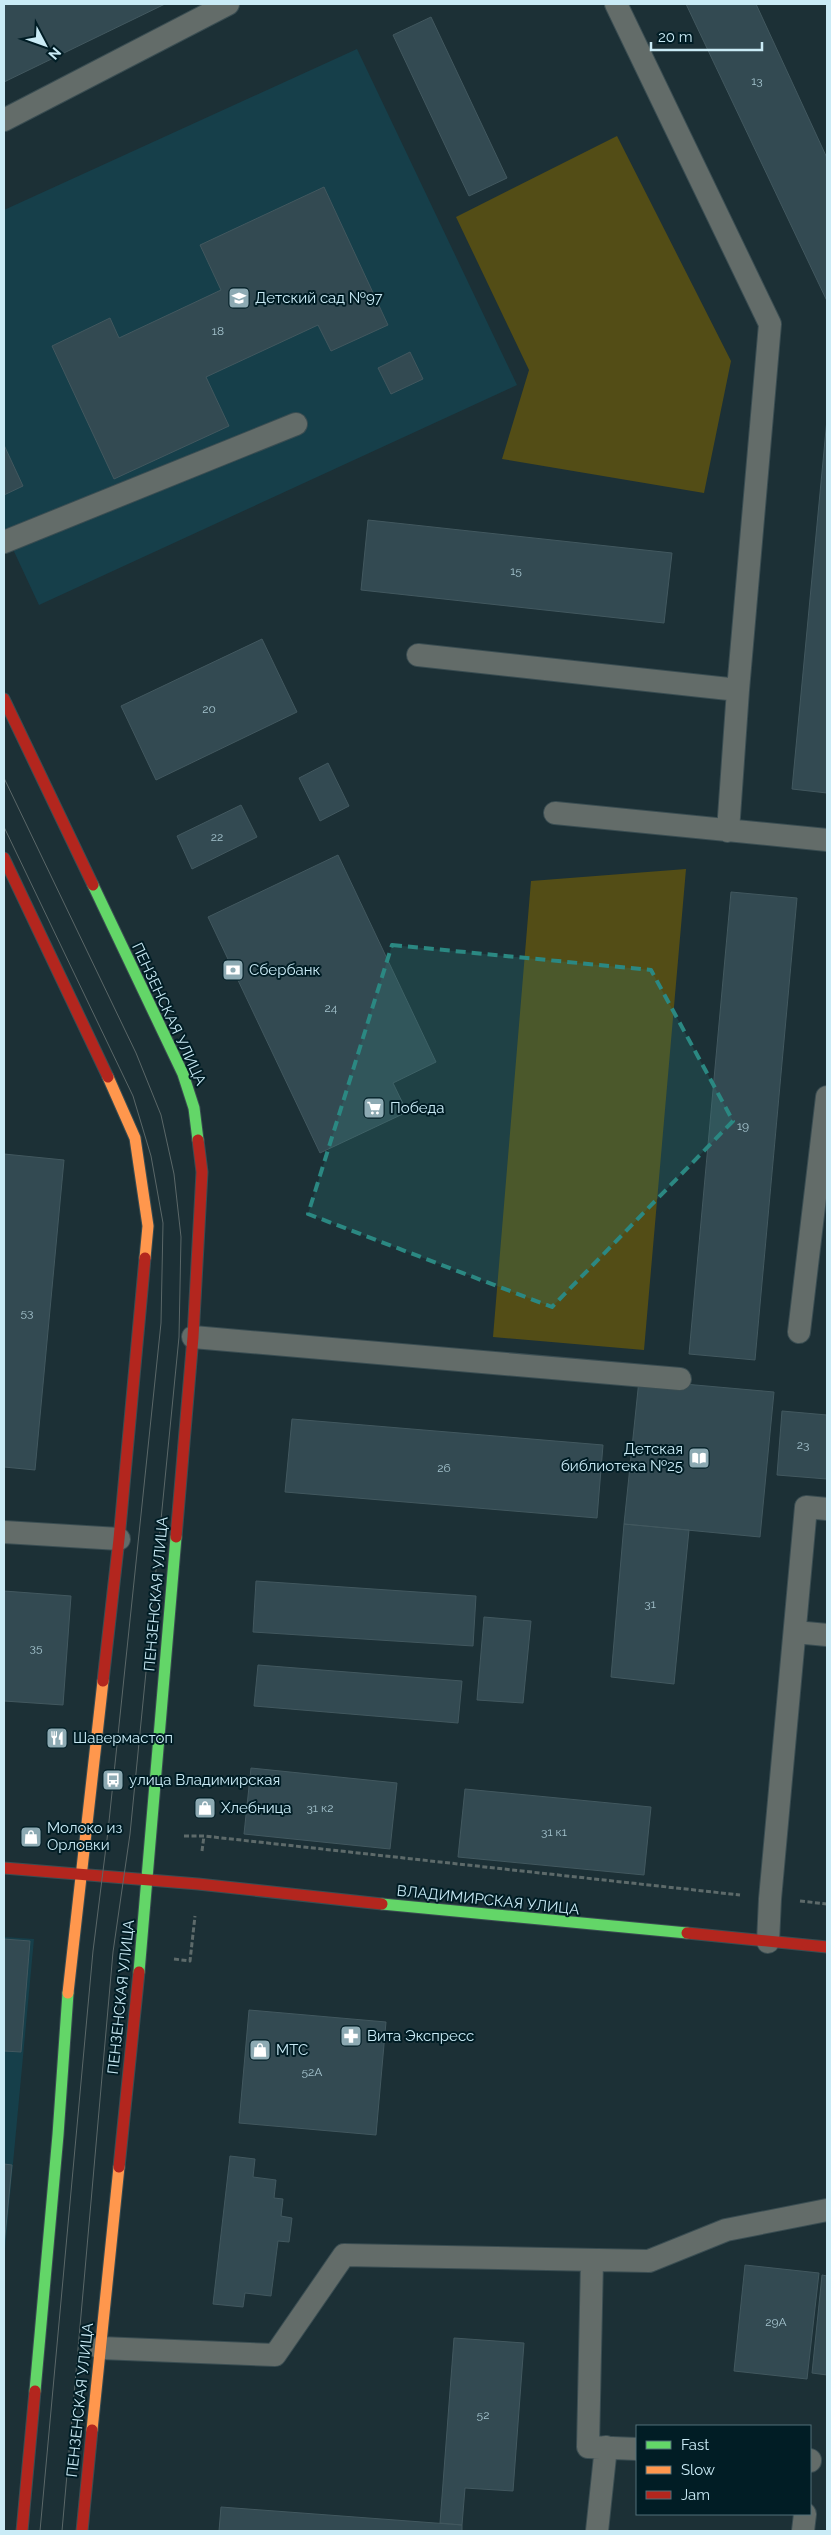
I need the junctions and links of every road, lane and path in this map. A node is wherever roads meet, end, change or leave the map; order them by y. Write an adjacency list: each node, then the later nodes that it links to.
1 (228, 4): 3 (lane)
2 (616, 4): 7 (lane)
3 (4, 120)
4 (296, 424): 5 (lane)
5 (4, 542)
6 (418, 655): 7 (lane)
7 (738, 690): 10 (lane)
8 (4, 700): 15 (main road, ПЕНЗЕНСКАЯ УЛИЦА)
9 (555, 813): 10 (lane)
10 (728, 831): 11 (lane)
11 (827, 840)
12 (4, 858): 19 (main road)
13 (827, 1097): 14 (lane)
14 (799, 1332)
15 (193, 1337): 16 (lane); 22 (main road, ПЕНЗЕНСКАЯ УЛИЦА)
16 (680, 1379)
17 (827, 1509): 20 (lane)
18 (4, 1532): 19 (lane)
19 (119, 1539): 24 (main road)
20 (795, 1632): 21 (lane); 26 (lane)
21 (827, 1635)
22 (150, 1835): 25 (main road, ПЕНЗЕНСКАЯ УЛИЦА); 26 (path)
23 (4, 1868): 24 (main road)
24 (80, 1874): 25 (main road, ВЛАДИМИРСКАЯ УЛИЦА); 36 (main road)
25 (146, 1881): 28 (main road, ВЛАДИМИРСКАЯ УЛИЦА); 32 (main road, ПЕНЗЕНСКАЯ УЛИЦА)
26 (770, 1899): 27 (path); 28 (lane)
27 (827, 1904)
28 (768, 1942): 29 (main road, ВЛАДИМИРСКАЯ УЛИЦА)
29 (827, 1947)
30 (827, 2210): 31 (lane)
31 (592, 2260): 32 (lane); 33 (lane)
32 (100, 2348): 37 (main road, ПЕНЗЕНСКАЯ УЛИЦА)
33 (606, 2447): 34 (lane); 38 (lane)
34 (636, 2449)
35 (804, 2515): 39 (lane)
36 (22, 2531)
37 (82, 2531)
38 (597, 2531)
39 (803, 2531)

